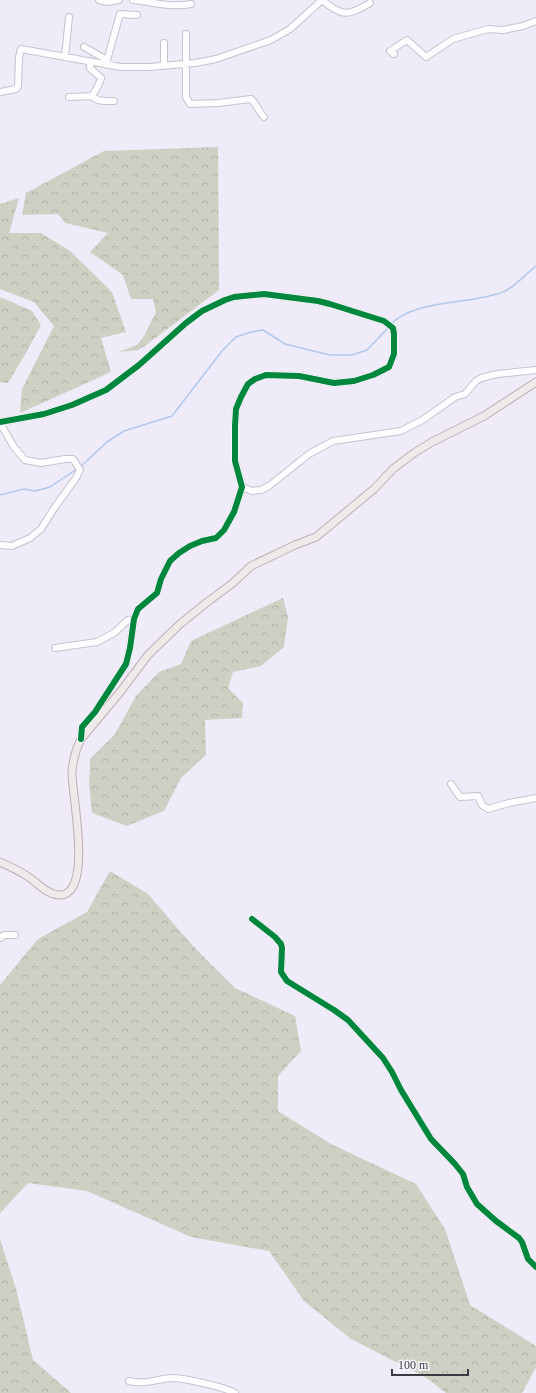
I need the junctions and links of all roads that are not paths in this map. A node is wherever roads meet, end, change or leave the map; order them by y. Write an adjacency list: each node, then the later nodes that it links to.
1 (99, 0): 2 (street)
2 (119, 0)
3 (133, 0): 6 (street)
4 (322, 0): 5 (street); 17 (street)
5 (370, 3)
6 (191, 4)
7 (137, 16): 16 (street)
8 (69, 17): 14 (street)
9 (536, 21): 13 (street)
10 (186, 34): 17 (street)
11 (164, 43): 18 (street)
12 (84, 48): 16 (street)
13 (394, 54)
14 (65, 57): 15 (street); 19 (street)
15 (90, 62): 16 (street); 20 (street)
16 (107, 63): 18 (street)
17 (186, 64): 18 (street); 23 (street)
18 (164, 65)
19 (0, 92)
20 (92, 96): 21 (street); 22 (street)
21 (69, 97)
22 (114, 101)
23 (264, 117)
24 (536, 370): 27 (street)
25 (536, 382): 31 (main road)
26 (0, 422): 27 (street); 28 (street)
27 (242, 487): 29 (street)
28 (0, 545)
29 (134, 619): 30 (street); 31 (street)
30 (55, 648)
31 (81, 739): 34 (main road)
32 (451, 784): 33 (street)
33 (536, 798)
34 (0, 862)
35 (252, 919): 38 (street)
36 (15, 935): 37 (street)
37 (0, 938)
38 (536, 1267)
39 (129, 1381): 40 (street)
40 (235, 1393)

